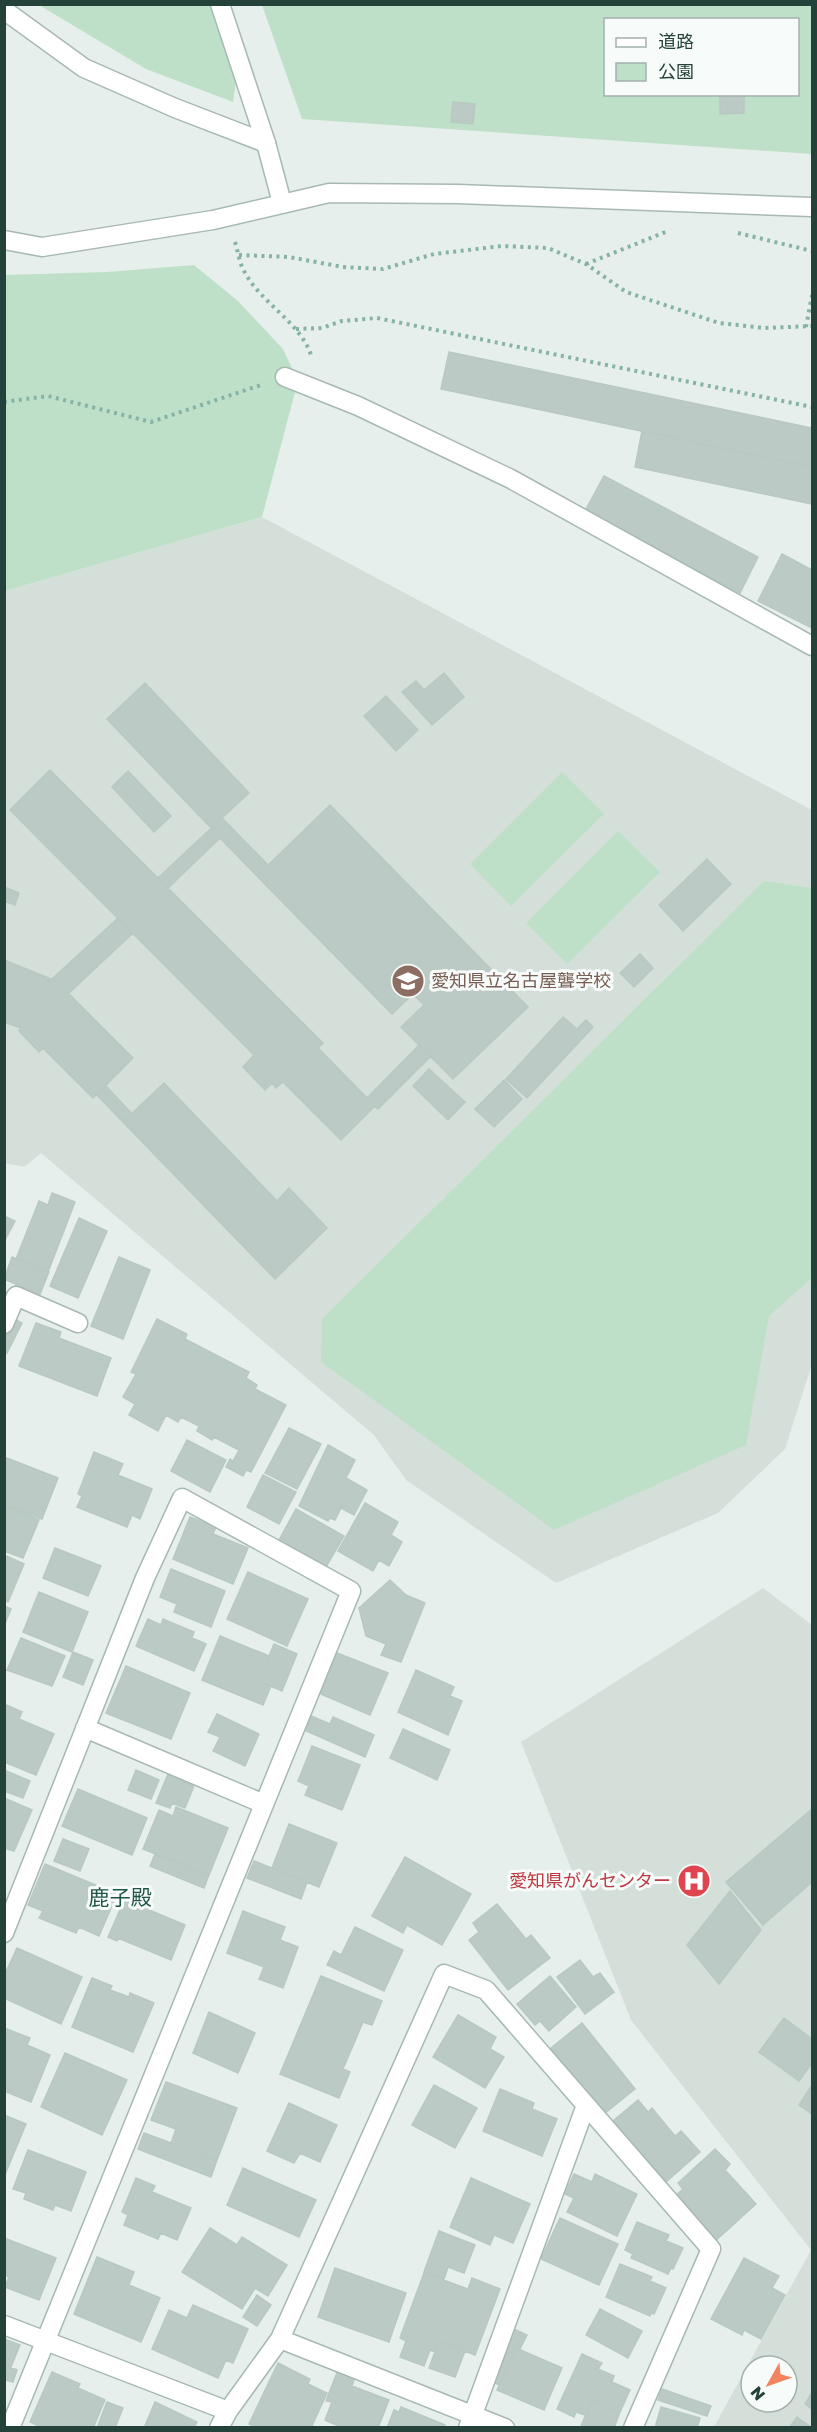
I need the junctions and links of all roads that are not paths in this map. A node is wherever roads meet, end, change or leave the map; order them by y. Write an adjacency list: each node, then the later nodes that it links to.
1 (220, 4): 3 (street)
2 (4, 10): 3 (street)
3 (266, 142): 4 (street)
4 (282, 203): 5 (street); 6 (street)
5 (813, 207)
6 (4, 240)
7 (285, 377): 8 (street)
8 (813, 645)
9 (78, 1323): 10 (street)
10 (4, 1324)
11 (85, 1728): 12 (street); 12 (street); 13 (street)
12 (264, 1804): 17 (street)
13 (4, 1933)
14 (586, 2105): 16 (street); 19 (street); 23 (street)
15 (4, 2325): 17 (street)
16 (280, 2339): 18 (street); 19 (street)
17 (45, 2341): 18 (street); 20 (street)
18 (228, 2411): 21 (street)
19 (470, 2421): 22 (street)
20 (10, 2427)
21 (219, 2427)
22 (505, 2427)
23 (633, 2427)

